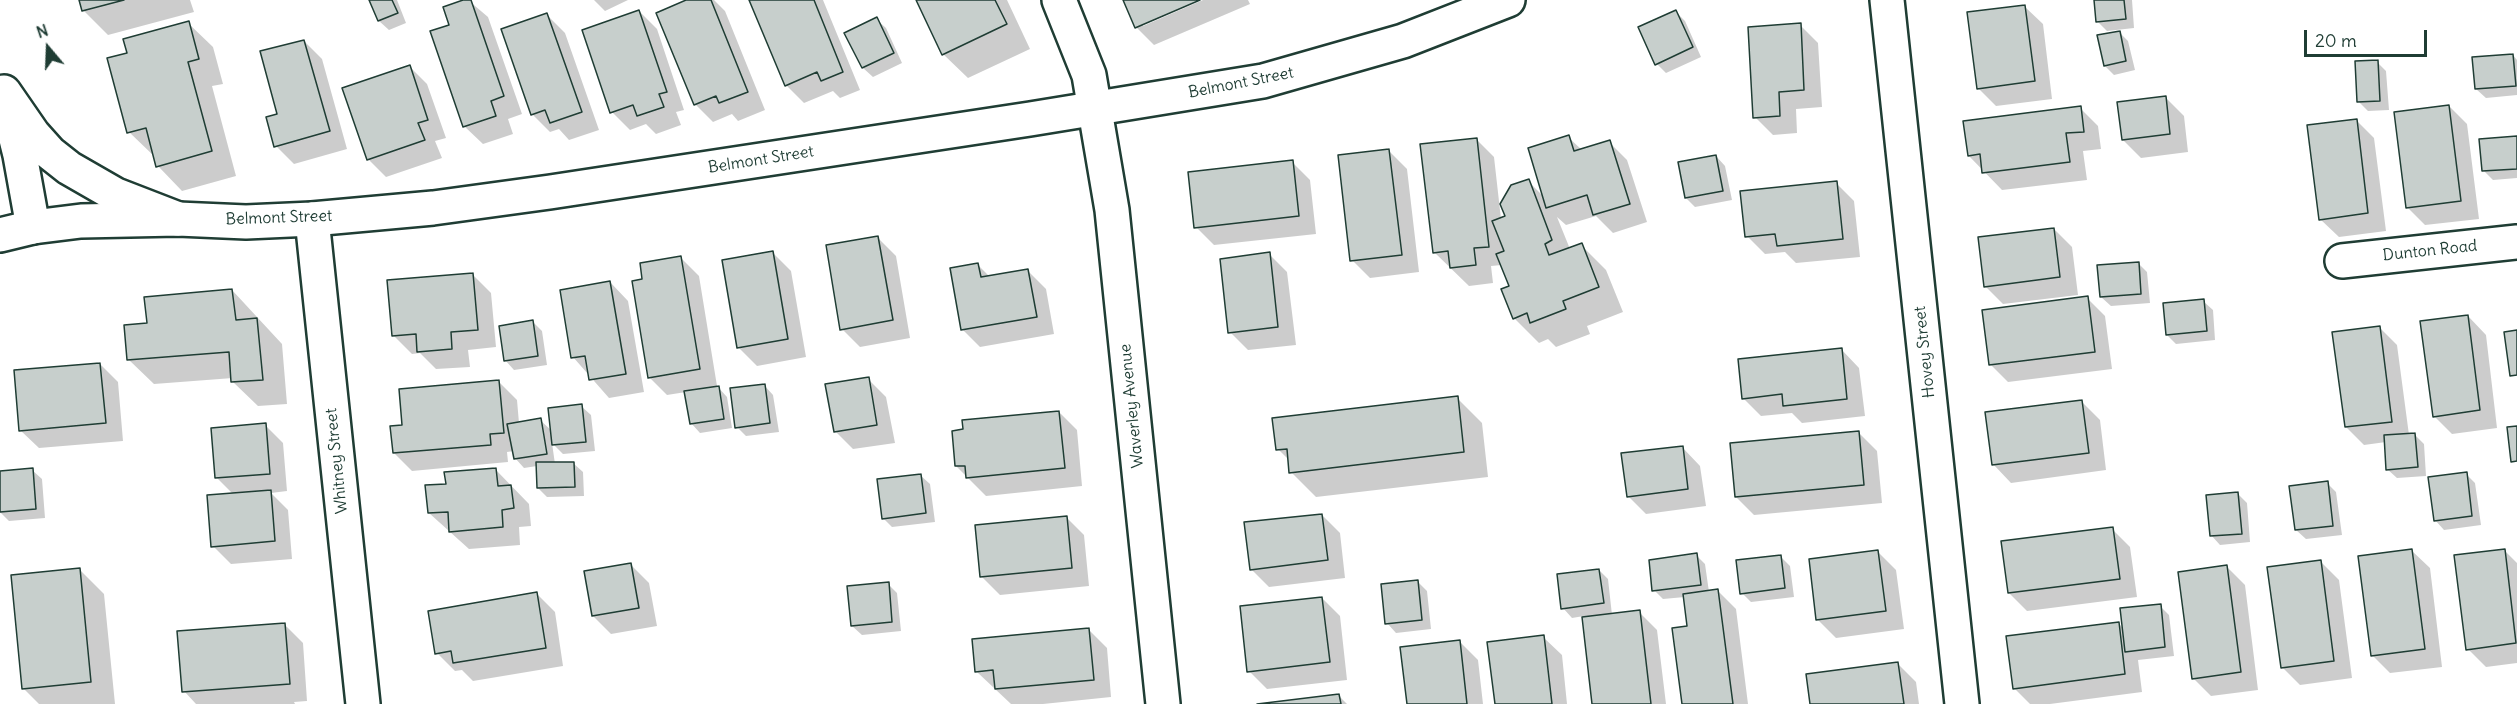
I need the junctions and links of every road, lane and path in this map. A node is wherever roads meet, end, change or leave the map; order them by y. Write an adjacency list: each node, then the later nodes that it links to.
1 (1059, 0): 5 (street, Waverley Avenue)
2 (1508, 0): 5 (street, Belmont Street)
3 (1887, 0): 14 (street, Hovey Street)
4 (2, 86): 6 (street); 8 (street)
5 (1096, 109): 7 (street, Belmont Street); 13 (street, Waverley Avenue)
6 (178, 219): 7 (street, Belmont Street); 8 (street, Belmont Street)
7 (312, 219): 12 (street, Whitney Street)
8 (33, 227): 9 (street, Belmont Street)
9 (0, 235)
10 (2517, 242): 11 (street, Dunton Road)
11 (2342, 261)
12 (363, 704)
13 (1163, 704)
14 (1962, 704)

